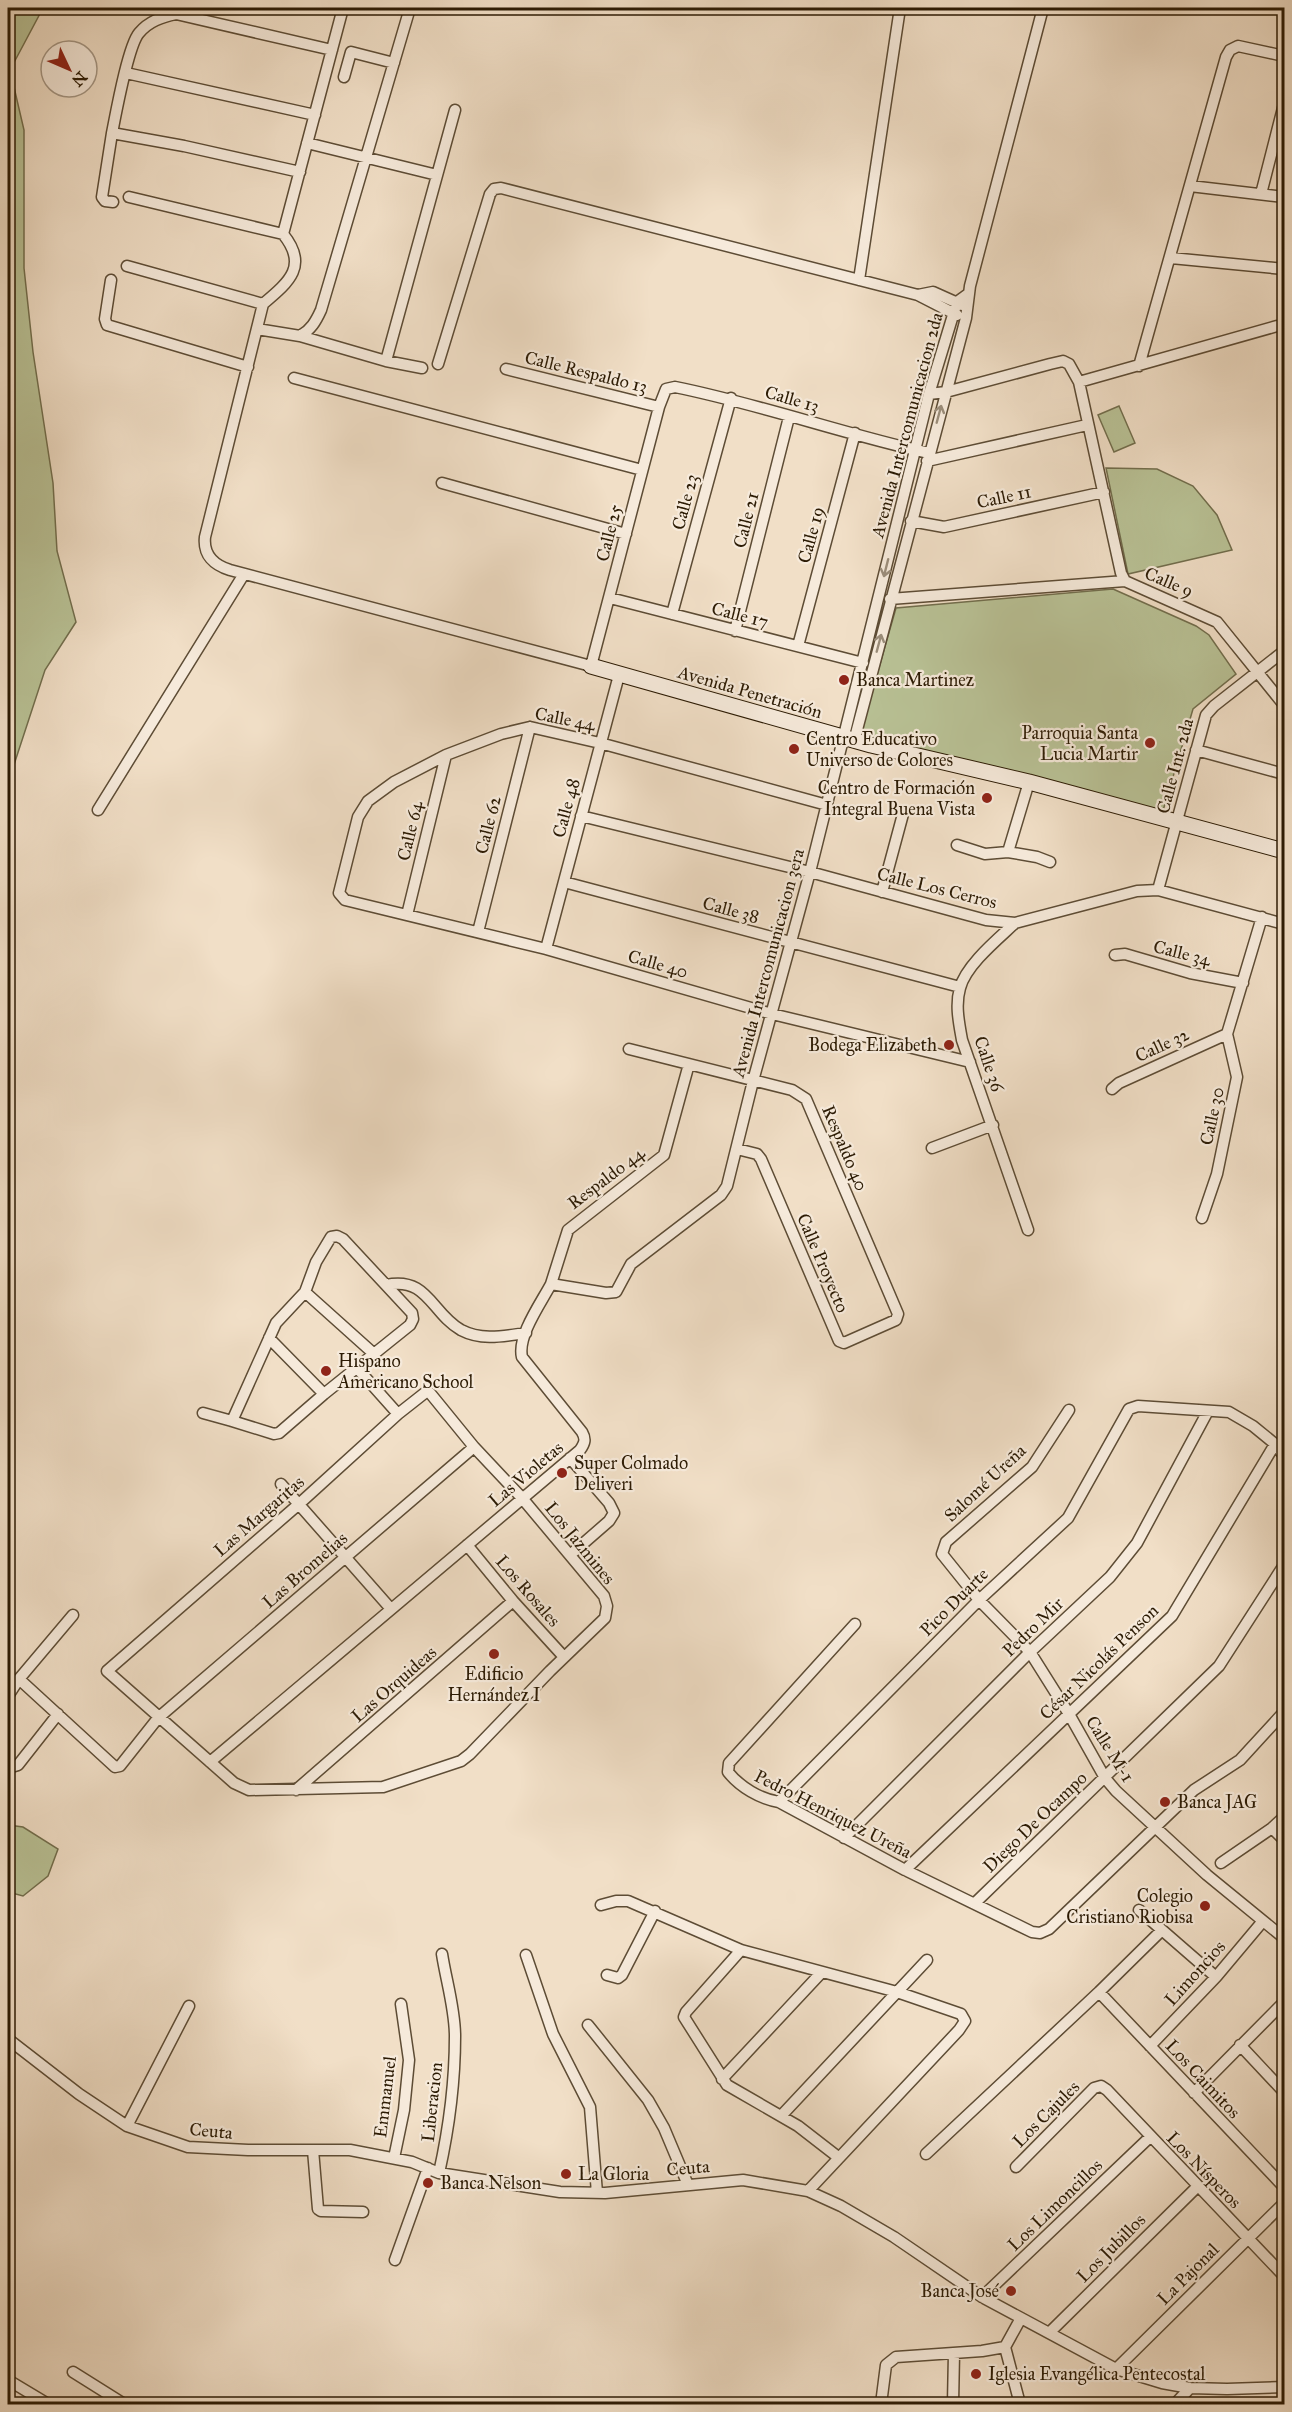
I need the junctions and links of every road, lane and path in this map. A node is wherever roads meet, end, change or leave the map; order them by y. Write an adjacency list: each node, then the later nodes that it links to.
1 (343, 8): 5 (street)
2 (410, 8): 7 (street)
3 (900, 8): 28 (street)
4 (1043, 8): 29 (street)
5 (332, 50): 8 (street); 12 (street)
6 (1284, 56): 18 (street)
7 (394, 63): 9 (street); 15 (street)
8 (126, 73): 12 (street); 13 (street)
9 (344, 77)
10 (1284, 104): 19 (street)
11 (454, 110): 17 (street)
12 (315, 115): 14 (street)
13 (112, 133): 16 (street); 22 (street)
14 (307, 143): 15 (street); 16 (street)
15 (366, 158): 17 (street); 35 (street)
16 (300, 172): 23 (street)
17 (437, 175): 36 (street)
18 (1190, 186): 19 (street); 24 (street)
19 (1261, 194): 20 (street)
20 (1284, 196)
21 (129, 197): 23 (street)
22 (113, 202)
23 (283, 234): 30 (street)
24 (1170, 258): 26 (street); 38 (street)
25 (127, 266): 30 (street)
26 (1284, 269)
27 (111, 280): 39 (street)
28 (858, 280): 31 (street); 37 (street)
29 (968, 294): 31 (street, Avenida Intercomunicacion 2da); 32 (street, Avenida Intercomunicacion 2da)
30 (263, 304): 34 (street)
31 (955, 308): 32 (street); 45 (street, Avenida Intercomunicacion 2da)
32 (967, 314): 44 (street, Avenida Intercomunicacion 2da)
33 (1276, 326): 38 (street)
34 (257, 329): 35 (street); 39 (street)
35 (300, 336): 36 (street)
36 (386, 361): 40 (street)
37 (438, 364)
38 (1140, 366): 43 (street)
39 (248, 367): 58 (street, Avenida Penetración)
40 (422, 368)
41 (506, 369): 47 (street, Calle Respaldo 13)
42 (294, 378): 53 (street)
43 (1079, 382): 44 (street); 49 (street, Calle 9)
44 (946, 392): 45 (street); 52 (street, Avenida Intercomunicacion 2da, one-way to 44)
45 (929, 394): 51 (street, Avenida Intercomunicacion 2da)
46 (730, 398): 47 (street, Calle 13); 48 (street, Calle 13); 62 (street, Calle 23)
47 (658, 407): 53 (street, Calle 25)
48 (789, 417): 50 (street, Calle 13); 63 (street, Calle 21)
49 (1087, 425): 52 (street); 55 (street, Calle 9)
50 (855, 433): 51 (street, Calle 13); 64 (street, Calle 19)
51 (916, 450): 52 (street, Calle 13); 66 (street, Avenida Intercomunicacion 2da, one-way to 66)
52 (928, 457): 56 (street, Avenida Intercomunicacion 2da)
53 (642, 470): 57 (street, Calle 25)
54 (442, 483): 57 (street)
55 (1104, 492): 56 (street, Calle 11); 59 (street, Calle 9)
56 (911, 521): 61 (street, Avenida Intercomunicacion 2da)
57 (626, 534): 60 (street, Calle 25)
58 (244, 574): 67 (street, Avenida Penetración); 79 (street)
59 (1125, 582): 61 (street); 68 (street, Calle 9)
60 (610, 598): 62 (street, Calle 17); 67 (street, Calle 25)
61 (890, 599): 72 (street, Avenida Intercomunicacion 2da, one-way to 61)
62 (672, 614): 63 (street, Calle 17)
63 (735, 631): 64 (street, Calle 17)
64 (798, 646): 66 (street, Calle 17)
65 (1284, 651): 68 (street, Calle Int. 2da)
66 (863, 663): 72 (street, Avenida Intercomunicacion 2da)
67 (591, 666): 69 (street, Avenida Penetración)
68 (1258, 671): 70 (street, Calle 9); 74 (street, Calle Int. 2da)
69 (619, 675): 72 (street, Avenida Penetración); 73 (street, Calle 48)
70 (1284, 705)
71 (530, 727): 73 (street, Calle 44); 75 (street, Calle 44); 96 (street, Calle 62)
72 (849, 739): 77 (street, Avenida Penetración); 78 (street, Avenida Intercomunicacion 3era)
73 (600, 742): 78 (street, Calle 44); 81 (street, Calle 48)
74 (1196, 750): 76 (street); 82 (street, Calle Int. 2da)
75 (446, 755): 91 (street, Calle 44); 92 (street, Calle 64)
76 (1284, 774)
77 (1029, 782): 82 (street, Avenida Penetración); 85 (street)
78 (827, 805): 87 (street, Avenida Intercomunicacion 3era)
79 (98, 810)
80 (903, 814): 90 (street)
81 (581, 816): 87 (street, Calle Los Cerros); 88 (street, Calle 48)
82 (1177, 823): 84 (street, Avenida Penetración); 89 (street, Calle Int. 2da)
83 (957, 845): 85 (street)
84 (1284, 851)
85 (1008, 852): 86 (street)
86 (1050, 862)
87 (810, 872): 90 (street, Calle Los Cerros); 97 (street, Avenida Intercomunicacion 3era)
88 (564, 882): 97 (street, Calle 38); 98 (street, Calle 48)
89 (1158, 890): 93 (street, Calle Los Cerros); 94 (street, Calle Los Cerros)
90 (882, 892): 94 (street, Calle Los Cerros)
91 (339, 893): 92 (street, Calle 40)
92 (407, 915): 96 (street, Calle 40)
93 (1262, 917): 95 (street, Calle Los Cerros); 100 (street)
94 (1015, 923): 101 (street, Calle 36)
95 (1284, 924)
96 (478, 932): 98 (street, Calle 40)
97 (791, 944): 101 (street, Calle 38); 102 (street, Avenida Intercomunicacion 3era)
98 (546, 950): 102 (street, Calle 40)
99 (1115, 955): 100 (street, Calle 34)
100 (1243, 983): 103 (street)
101 (960, 987): 105 (street, Calle 36)
102 (772, 1014): 105 (street, Calle 40); 107 (street, Avenida Intercomunicacion 3era)
103 (1227, 1034): 108 (street, Calle 32); 112 (street, Calle 30)
104 (630, 1049): 106 (street, Respaldo 40)
105 (970, 1062): 109 (street, Calle 36)
106 (689, 1064): 107 (street, Respaldo 40); 114 (street, Respaldo 44)
107 (753, 1081): 111 (street, Avenida Intercomunicacion 3era); 117 (street, Respaldo 40)
108 (1112, 1089)
109 (993, 1125): 110 (street); 113 (street, Calle 36)
110 (932, 1148)
111 (737, 1149): 114 (street, Avenida Intercomunicacion 3era); 117 (street, Calle Proyecto)
112 (1202, 1218)
113 (1028, 1230)
114 (551, 1284): 118 (street, Las Violetas)
115 (386, 1285): 116 (street); 118 (street); 120 (street)
116 (305, 1292): 119 (street); 120 (street)
117 (898, 1314)
118 (526, 1333): 132 (street, Las Violetas)
119 (270, 1338): 122 (street); 128 (street)
120 (374, 1353): 121 (street)
121 (357, 1368): 122 (street); 127 (street)
122 (324, 1394): 128 (street)
123 (430, 1394): 127 (street, Las Margaritas); 130 (street, Los Jazmines)
124 (1069, 1410): 137 (street, Salomé Ureña)
125 (1208, 1411): 129 (street); 141 (street, Pico Duarte); 146 (street, Pedro Mir)
126 (203, 1413): 128 (street)
127 (398, 1414): 135 (street, Las Margaritas)
128 (232, 1421)
129 (1275, 1444): 131 (street); 151 (street, César Nicolás Penson)
130 (474, 1447): 134 (street, Los Jazmines); 139 (street, Las Bromelias)
131 (1284, 1456)
132 (570, 1458): 134 (street, Las Violetas); 138 (street)
133 (281, 1484): 135 (street)
134 (522, 1498): 136 (street, Las Violetas); 138 (street, Los Jazmines)
135 (299, 1504): 139 (street); 153 (street, Las Margaritas)
136 (467, 1545): 142 (street, Los Rosales); 143 (street, Las Violetas)
137 (942, 1548): 141 (street, Calle M-1)
138 (570, 1555): 147 (street, Los Jazmines)
139 (345, 1557): 143 (street); 153 (street, Las Bromelias)
140 (1282, 1574): 156 (street, Diego De Ocampo)
141 (979, 1600): 146 (street, Calle M-1); 158 (street, Pico Duarte)
142 (513, 1601): 147 (street, Los Rosales); 157 (street, Las Orquideas)
143 (391, 1609): 154 (street, Las Violetas)
144 (73, 1616): 148 (street)
145 (855, 1624): 158 (street, Pedro Henriquez Ureña)
146 (1030, 1652): 151 (street, Calle M-1); 162 (street, Pedro Mir)
147 (564, 1658): 157 (street)
148 (19, 1679): 149 (street); 152 (street)
149 (8, 1696)
150 (1284, 1712): 160 (street)
151 (1069, 1713): 156 (street, Calle M-1); 165 (street, César Nicolás Penson)
152 (57, 1714): 153 (street, Las Bromelias); 155 (street)
153 (158, 1718): 154 (street)
154 (210, 1762): 157 (street)
155 (8, 1768)
156 (1105, 1778): 160 (street, Calle M-1); 166 (street, Diego De Ocampo)
157 (296, 1790)
158 (779, 1802): 162 (street, Pedro Henriquez Ureña)
159 (1284, 1816): 161 (street)
160 (1155, 1828): 166 (street, Pedro Henriquez Ureña); 170 (street, Calle M-1)
161 (1272, 1828): 163 (street); 164 (street)
162 (844, 1838): 165 (street, Pedro Henriquez Ureña)
163 (1284, 1840)
164 (1221, 1863)
165 (905, 1870): 166 (street, Pedro Henriquez Ureña)
166 (975, 1903)
167 (601, 1905): 169 (street)
168 (1139, 1910): 171 (street)
169 (655, 1911): 173 (street); 178 (street)
170 (1263, 1921): 172 (street, Calle M-1); 179 (street, Limoncios)
171 (1162, 1930): 179 (street); 181 (street)
172 (1284, 1938)
173 (741, 1950): 177 (street); 189 (street)
174 (442, 1954): 201 (street, Liberacion)
175 (526, 1955): 206 (street)
176 (927, 1960): 180 (street)
177 (821, 1973): 180 (street); 189 (street)
178 (607, 1975)
179 (1216, 1977): 188 (street, Limoncios)
180 (897, 1992): 193 (street); 198 (street)
181 (1099, 1992): 188 (street, Los Caimitos); 197 (street)
182 (1284, 2002): 187 (street)
183 (401, 2004): 199 (street, Emmanuel)
184 (189, 2006): 194 (street)
185 (588, 2025): 202 (street)
186 (8, 2039): 194 (street, Ceuta)
187 (1240, 2045): 191 (street); 192 (street)
188 (1150, 2046): 192 (street, Los Caimitos)
189 (722, 2079): 193 (street)
190 (1101, 2086): 195 (street, Los Nísperos); 200 (street, Los Cajules)
191 (1284, 2092)
192 (1194, 2093): 204 (street, Los Caimitos)
193 (782, 2116): 198 (street)
194 (127, 2126): 196 (street, Ceuta)
195 (1150, 2136): 203 (street, Los Nísperos); 212 (street, Los Limoncillos)
196 (313, 2150): 199 (street, Ceuta); 208 (street)
197 (926, 2154)
198 (838, 2157): 205 (street)
199 (394, 2158): 201 (street, Ceuta)
200 (1016, 2167)
201 (434, 2171): 206 (street, Ceuta); 210 (street, Liberacion)
202 (688, 2185): 205 (street, Ceuta); 206 (street, Ceuta)
203 (1197, 2187): 209 (street, Los Nísperos); 214 (street, Los Jubillos)
204 (1284, 2187)
205 (808, 2191): 212 (street, Ceuta)
206 (597, 2193)
207 (1284, 2203): 209 (street, La Pajonal)
208 (363, 2212)
209 (1247, 2238): 211 (street, Los Nísperos); 217 (street, La Pajonal)
210 (395, 2260)
211 (1284, 2276)
212 (982, 2297): 213 (street, Ceuta)
213 (1021, 2318): 214 (street, Ceuta); 215 (street)
214 (1049, 2333): 217 (street, Ceuta)
215 (1005, 2347): 216 (street); 226 (street)
216 (954, 2353): 224 (street); 225 (street)
217 (1116, 2369): 221 (street, Ceuta)
218 (73, 2372): 223 (street)
219 (8, 2380): 222 (street)
220 (1284, 2387): 221 (street, Ceuta)
221 (1190, 2388): 227 (street)
222 (48, 2404)
223 (124, 2404)
224 (881, 2404)
225 (953, 2404)
226 (1020, 2404)
227 (1175, 2404)

